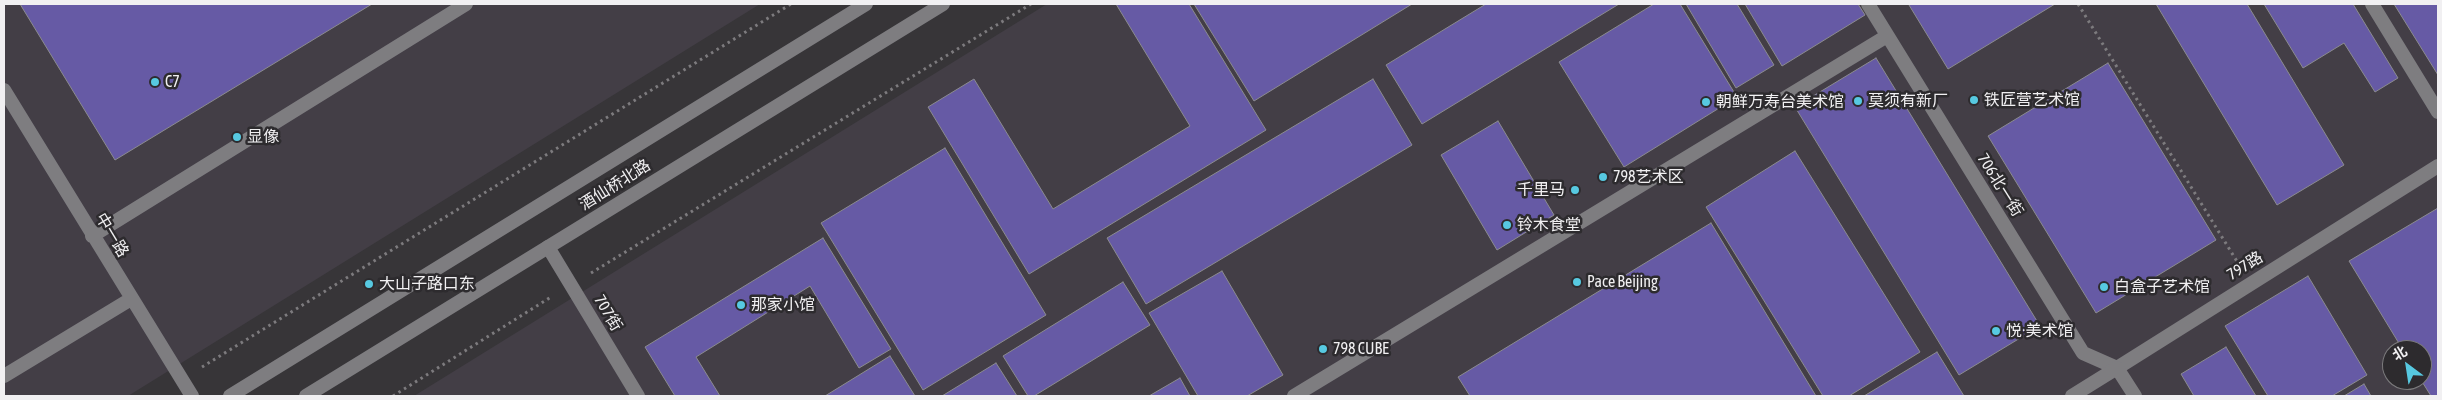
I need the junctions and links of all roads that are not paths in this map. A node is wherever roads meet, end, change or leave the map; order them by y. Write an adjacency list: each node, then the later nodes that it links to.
1 (466, 4): 10 (street)
2 (866, 4): 16 (street, 酒仙桥北路)
3 (943, 4): 11 (street, 酒仙桥北路)
4 (1868, 4): 6 (street, 706北一街)
5 (2372, 4): 8 (street)
6 (1887, 36): 13 (street, 706北一街); 19 (street)
7 (4, 90): 10 (street, 中一路)
8 (2438, 112)
9 (2438, 166): 13 (street, 797路)
10 (92, 236): 12 (street, 中一路)
11 (548, 248): 17 (street, 酒仙桥北路); 18 (street, 707街)
12 (130, 299): 14 (street); 15 (street, 中一路)
13 (2117, 368): 20 (street, 797路); 21 (street)
14 (4, 376)
15 (192, 396)
16 (230, 396)
17 (306, 396)
18 (638, 396)
19 (1294, 396)
20 (2072, 396)
21 (2135, 396)

